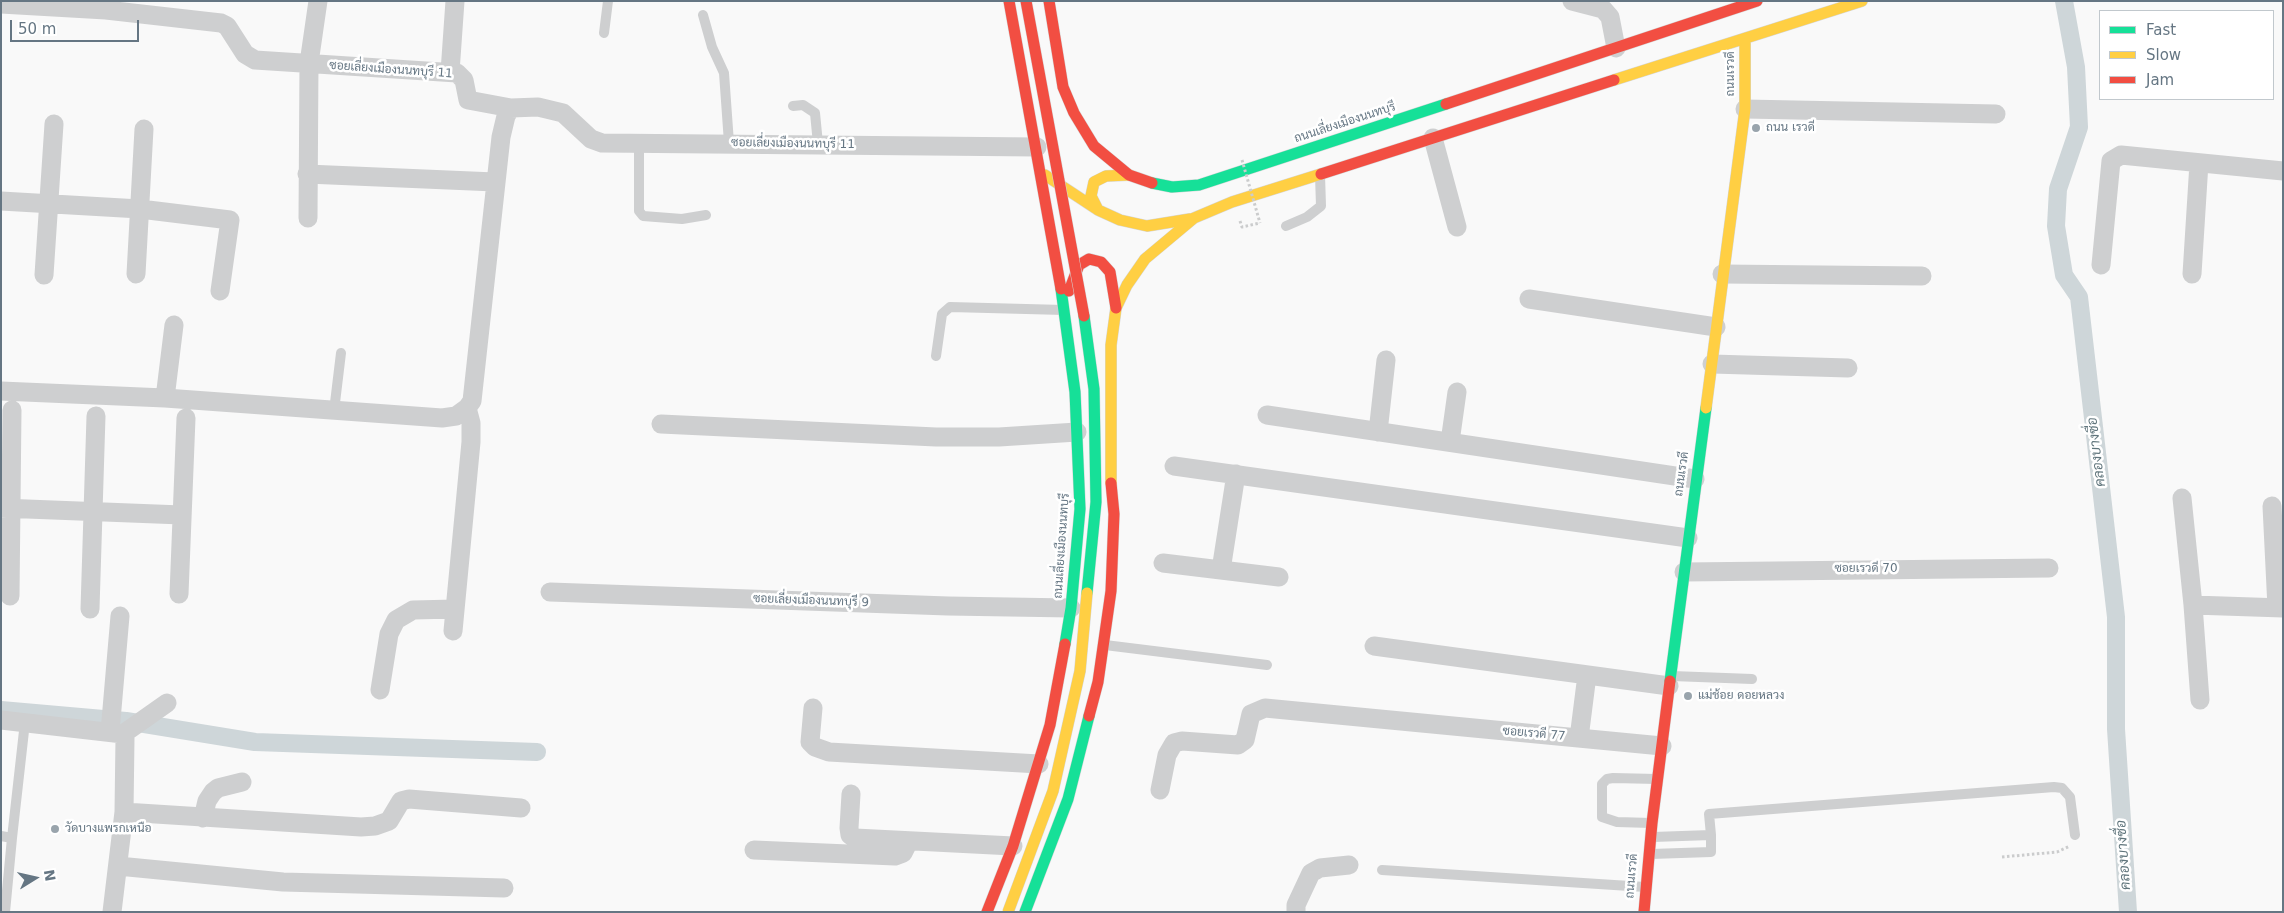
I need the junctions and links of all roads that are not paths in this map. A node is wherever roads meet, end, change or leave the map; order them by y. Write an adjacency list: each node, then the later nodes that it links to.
1 (318, 1): 17 (street)
2 (456, 1): 18 (street)
3 (608, 1): 14 (lane)
4 (1009, 1): 29 (main road, ถนนเลี่ยงเมืองนนทบุรี)
5 (1026, 1): 141 (main road, bridge)
6 (1049, 1): 35 (main road, ถนนเลี่ยงเมืองนนทบุรี)
7 (1572, 1): 16 (street)
8 (1757, 1): 11 (main road, ถนนเลี่ยงเมืองนนทบุรี)
9 (1862, 1): 15 (main road)
10 (1, 4): 12 (street, ซอยเลี่ยงเมืองนนทบุรี 11)
11 (1733, 5): 16 (main road, ถนนเลี่ยงเมืองนนทบุรี)
12 (106, 6): 17 (street, ซอยเลี่ยงเมืองนนทบุรี 11)
13 (703, 15): 26 (lane)
14 (604, 33)
15 (1744, 39): 21 (main road, ถนนเรวดี); 25 (main road)
16 (1616, 48): 35 (main road, ถนนเลี่ยงเมืองนนทบุรี)
17 (309, 63): 18 (street, ซอยเลี่ยงเมืองนนทบุรี 11); 33 (street)
18 (450, 72): 20 (street, ซอยเลี่ยงเมืองนนทบุรี 11)
19 (793, 106): 27 (lane)
20 (511, 108): 28 (street, ซอยเลี่ยงเมืองนนทบุรี 11); 36 (street)
21 (1745, 109): 22 (street); 48 (main road, ถนนเรวดี)
22 (1996, 114)
23 (54, 124): 38 (street)
24 (144, 129): 39 (street)
25 (1433, 138): 34 (main road); 45 (street)
26 (729, 143): 27 (street, ซอยเลี่ยงเมืองนนทบุรี 11); 28 (street, ซอยเลี่ยงเมืองนนทบุรี 11)
27 (818, 144): 29 (street, ซอยเลี่ยงเมืองนนทบุรี 11)
28 (639, 145): 41 (lane)
29 (1037, 147): 32 (main road, ถนนเลี่ยงเมืองนนทบุรี)
30 (2199, 163): 31 (street); 46 (street); 49 (street)
31 (2283, 171)
32 (1042, 173): 40 (main road); 54 (main road, ถนนเลี่ยงเมืองนนทบุรี)
33 (307, 174): 36 (street); 42 (street)
34 (1320, 174): 43 (main road); 44 (lane)
35 (1129, 175): 40 (main road)
36 (496, 182): 66 (street)
37 (1, 201): 38 (street)
38 (48, 203): 39 (street); 50 (street)
39 (140, 209): 47 (street); 52 (street)
40 (1098, 210): 43 (main road)
41 (706, 215)
42 (308, 218)
43 (1194, 218): 55 (main road)
44 (1286, 226)
45 (1457, 226)
46 (2101, 265)
47 (136, 274)
48 (1722, 274): 51 (street); 57 (main road, ถนนเรวดี)
49 (2192, 274)
50 (44, 275)
51 (1922, 276)
52 (220, 291)
53 (1529, 299): 57 (street)
54 (1065, 307): 55 (main road); 59 (lane); 73 (main road, ถนนเลี่ยงเมืองนนทบุรี)
55 (1116, 308): 100 (main road)
56 (174, 325): 65 (street)
57 (1716, 326): 61 (main road, ถนนเรวดี)
58 (341, 353): 68 (lane)
59 (936, 356)
60 (1386, 360): 74 (street)
61 (1712, 364): 62 (street); 78 (main road, ถนนเรวดี)
62 (1848, 368)
63 (1, 391): 65 (street)
64 (1457, 392): 75 (street)
65 (165, 398): 68 (street)
66 (467, 408): 68 (street); 97 (street)
67 (12, 410): 81 (street)
68 (334, 411)
69 (1267, 415): 74 (street)
70 (96, 416): 82 (street)
71 (186, 418): 83 (street)
72 (661, 424): 73 (street)
73 (1077, 432): 94 (main road, ถนนเลี่ยงเมืองนนทบุรี)
74 (1378, 432): 75 (street)
75 (1450, 442): 78 (street)
76 (1174, 466): 77 (street)
77 (1236, 474): 84 (street); 87 (street)
78 (1695, 479): 84 (main road, ถนนเรวดี)
79 (2182, 498): 93 (street)
80 (2272, 506): 95 (street)
81 (7, 508): 82 (street); 92 (street)
82 (93, 512): 83 (street); 96 (street)
83 (182, 515): 91 (street)
84 (1688, 538): 88 (main road, ถนนเรวดี)
85 (1164, 563): 87 (street)
86 (2048, 568): 88 (street, ซอยเรวดี 70)
87 (1221, 570): 89 (street)
88 (1684, 572): 105 (main road, ถนนเรวดี)
89 (1280, 577)
90 (550, 592): 94 (street, ซอยเลี่ยงเมืองนนทบุรี 9)
91 (179, 594)
92 (10, 596)
93 (2194, 605): 95 (street); 107 (street)
94 (1071, 608): 115 (main road, ถนนเลี่ยงเมืองนนทบุรี)
95 (2280, 608)
96 (90, 609)
97 (455, 609): 99 (street); 106 (street)
98 (120, 616): 111 (street)
99 (453, 631)
100 (1104, 644): 102 (lane); 142 (main road)
101 (1374, 646): 103 (street)
102 (1267, 665)
103 (1587, 675): 105 (street); 113 (street)
104 (1752, 679): 105 (lane)
105 (1670, 681): 114 (main road, ถนนเรวดี)
106 (380, 690)
107 (2200, 700)
108 (167, 703): 111 (street)
109 (813, 708): 115 (street)
110 (1, 720): 112 (street)
111 (114, 721): 112 (street); 121 (street)
112 (25, 722): 128 (lane)
113 (1579, 738): 114 (street, ซอยเรวดี 77); 118 (street, ซอยเรวดี 77)
114 (1662, 746): 116 (main road, ถนนเรวดี)
115 (1039, 764): 130 (main road, ถนนเลี่ยงเมืองนนทบุรี)
116 (1657, 779): 123 (main road, ถนนเรวดี); 123 (lane)
117 (242, 782): 122 (street)
118 (1160, 790)
119 (851, 794): 129 (street)
120 (521, 808): 122 (street)
121 (124, 812): 122 (street); 134 (street)
122 (203, 818)
123 (1652, 823): 127 (main road, ถนนเรวดี)
124 (2074, 835): 126 (lane)
125 (1, 836): 128 (lane)
126 (1711, 836): 127 (lane); 132 (lane)
127 (1650, 837): 132 (main road, ถนนเรวดี)
128 (12, 838): 138 (lane)
129 (909, 841): 130 (street); 131 (street)
130 (1013, 846): 140 (main road, ถนนเลี่ยงเมืองนนทบุรี)
131 (754, 850)
132 (1648, 854): 136 (main road, ถนนเรวดี)
133 (1349, 865): 143 (street)
134 (118, 866): 137 (street); 139 (street)
135 (1382, 870): 136 (lane)
136 (1645, 887): 144 (main road, ถนนเรวดี)
137 (504, 888)
138 (5, 912)
139 (112, 912)
140 (987, 912)
141 (1008, 912)
142 (1025, 912)
143 (1296, 912)
144 (1644, 912)

